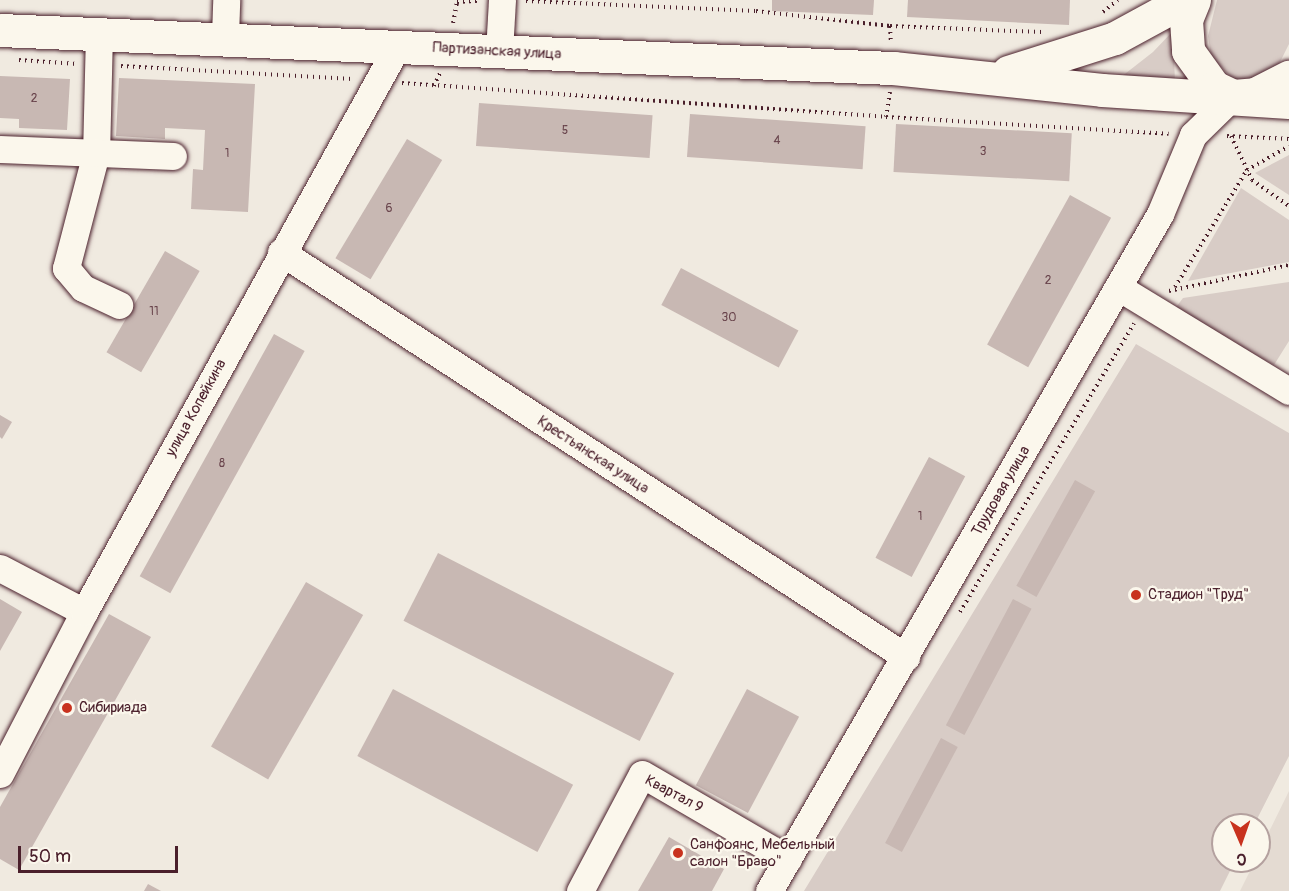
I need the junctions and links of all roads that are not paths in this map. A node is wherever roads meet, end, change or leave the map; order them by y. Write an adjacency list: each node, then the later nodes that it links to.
1 (226, 0): 6 (street)
2 (502, 0): 9 (street)
3 (1185, 0): 10 (main road)
4 (1194, 0): 12 (main road)
5 (99, 33): 6 (main road, Партизанская улица); 7 (main road, Партизанская улица); 15 (street)
6 (225, 36): 8 (main road, Партизанская улица)
7 (5, 45)
8 (398, 45): 9 (main road, Партизанская улица); 17 (street, улица Копейкина)
9 (500, 52): 10 (main road, Партизанская улица)
10 (995, 76): 12 (main road, Партизанская улица)
11 (1289, 77): 12 (main road)
12 (1233, 96): 13 (main road); 18 (street, Трудовая улица)
13 (1289, 102)
14 (0, 149): 15 (street)
15 (96, 153): 16 (street); 19 (street)
16 (173, 156)
17 (281, 252): 22 (street, улица Копейкина); 23 (street, Крестьянская улица)
18 (1118, 287): 20 (street); 23 (street, Трудовая улица)
19 (119, 305)
20 (1289, 391)
21 (0, 568): 22 (street)
22 (84, 612): 24 (street, улица Копейкина)
23 (906, 657): 25 (street, Трудовая улица)
24 (0, 774)
25 (788, 859): 26 (street, Квартал 9); 27 (street, Трудовая улица)
26 (580, 891)
27 (769, 891)

